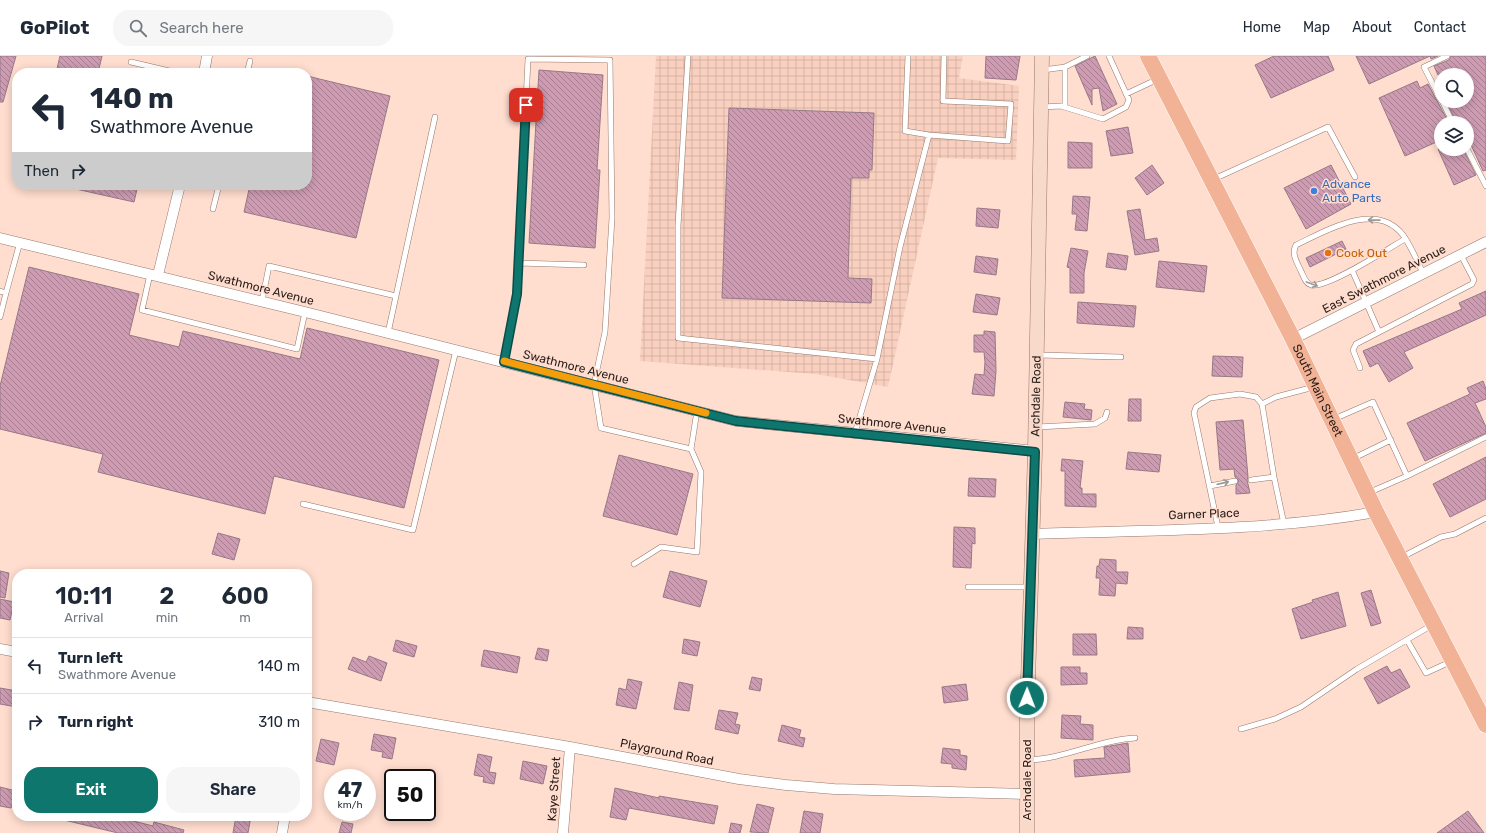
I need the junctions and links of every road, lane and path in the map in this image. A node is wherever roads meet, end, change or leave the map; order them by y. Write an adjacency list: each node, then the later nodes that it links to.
1 (207, 56): 14 (street)
2 (688, 56): 54 (lane)
3 (908, 56): 23 (lane)
4 (944, 56): 23 (lane)
5 (1042, 56): 16 (main road, Archdale Road)
6 (1087, 56): 12 (lane)
7 (1109, 56): 19 (lane)
8 (1148, 56): 17 (main road, South Main Street)
9 (1447, 56): 18 (lane)
10 (250, 61): 15 (lane)
11 (131, 62): 13 (lane)
12 (1065, 67): 16 (lane); 21 (lane)
13 (157, 68)
14 (205, 68)
15 (249, 68)
16 (1042, 70): 20 (main road, Archdale Road)
17 (1159, 78): 19 (lane); 26 (main road, South Main Street)
18 (1434, 86)
19 (1126, 94): 21 (lane)
20 (1042, 107): 21 (lane); 52 (main road, Archdale Road)
21 (1066, 108)
22 (435, 117): 43 (lane)
23 (929, 135): 54 (lane)
24 (1471, 156): 27 (lane)
25 (1355, 177): 26 (lane)
26 (1211, 180): 50 (main road, South Main Street)
27 (1486, 186)
28 (179, 190): 40 (street)
29 (218, 190): 30 (lane)
30 (214, 209)
31 (0, 238): 33 (street, Swathmore Avenue)
32 (1405, 239): 38 (lane); 38 (lane, one-way to 38); 39 (lane)
33 (20, 242): 40 (street, Swathmore Avenue); 42 (lane)
34 (1486, 242): 35 (street, East Swathmore Avenue)
35 (1461, 255): 39 (street, East Swathmore Avenue); 48 (lane)
36 (518, 263): 37 (lane); 55 (lane); 57 (lane)
37 (584, 265)
38 (1352, 270): 45 (lane)
39 (1424, 273): 45 (street, East Swathmore Avenue)
40 (154, 274): 44 (street, Swathmore Avenue); 46 (lane)
41 (0, 291): 42 (lane)
42 (6, 293): 47 (lane)
43 (396, 296): 44 (lane); 49 (lane)
44 (262, 301): 46 (street, Swathmore Avenue)
45 (1367, 302): 48 (lane); 50 (street, East Swathmore Avenue)
46 (305, 312): 49 (street, Swathmore Avenue)
47 (0, 317)
48 (1380, 332): 56 (lane)
49 (388, 333): 51 (street, Swathmore Avenue)
50 (1293, 339): 58 (main road, South Main Street)
51 (456, 350): 55 (street, Swathmore Avenue); 76 (lane)
52 (1037, 355): 53 (lane); 63 (main road, Archdale Road)
53 (1121, 357)
54 (877, 359): 64 (lane)
55 (504, 362): 57 (street, Swathmore Avenue)
56 (1360, 368)
57 (594, 384): 60 (street, Swathmore Avenue); 67 (lane)
58 (1316, 387): 59 (lane); 62 (main road, South Main Street)
59 (1262, 404): 71 (lane); 74 (lane)
60 (698, 411): 64 (street, Swathmore Avenue); 67 (lane)
61 (1108, 412): 63 (lane)
62 (1332, 420): 66 (lane); 69 (main road, South Main Street)
63 (1036, 426): 68 (main road, Archdale Road)
64 (855, 433): 68 (street, Swathmore Avenue)
65 (1486, 437): 70 (lane)
66 (1391, 440): 69 (lane); 70 (lane)
67 (691, 449): 83 (lane)
68 (1035, 452): 81 (main road, Archdale Road)
69 (1351, 459): 75 (main road, South Main Street)
70 (1407, 476): 75 (lane)
71 (1274, 477): 72 (lane); 79 (lane)
72 (1251, 480)
73 (1235, 481): 74 (lane, one-way to 73)
74 (1210, 486): 80 (lane)
75 (1367, 494): 77 (main road, South Main Street)
76 (303, 504)
77 (1376, 512): 79 (street, Garner Place); 82 (main road, South Main Street)
78 (1486, 518): 82 (lane)
79 (1284, 524): 80 (street, Garner Place)
80 (1218, 527): 81 (street, Garner Place)
81 (1032, 534): 85 (main road, Archdale Road)
82 (1400, 558): 86 (main road, South Main Street)
83 (634, 564)
84 (968, 587): 85 (lane)
85 (1030, 587): 96 (main road, Archdale Road)
86 (1434, 624): 87 (lane); 90 (main road, South Main Street)
87 (1407, 640): 90 (lane); 93 (lane)
88 (0, 649): 89 (street)
89 (12, 651)
90 (1453, 661): 92 (main road, South Main Street)
91 (312, 703): 95 (street, Playground Road)
92 (1486, 725)
93 (1240, 729)
94 (1135, 738): 96 (lane)
95 (570, 747): 97 (street, Playground Road); 100 (street, Kaye Street)
96 (1026, 760): 97 (main road, Archdale Road)
97 (1025, 794): 101 (main road, Archdale Road)
98 (284, 821): 99 (street)
99 (282, 833)
100 (563, 833)
101 (1027, 833)

